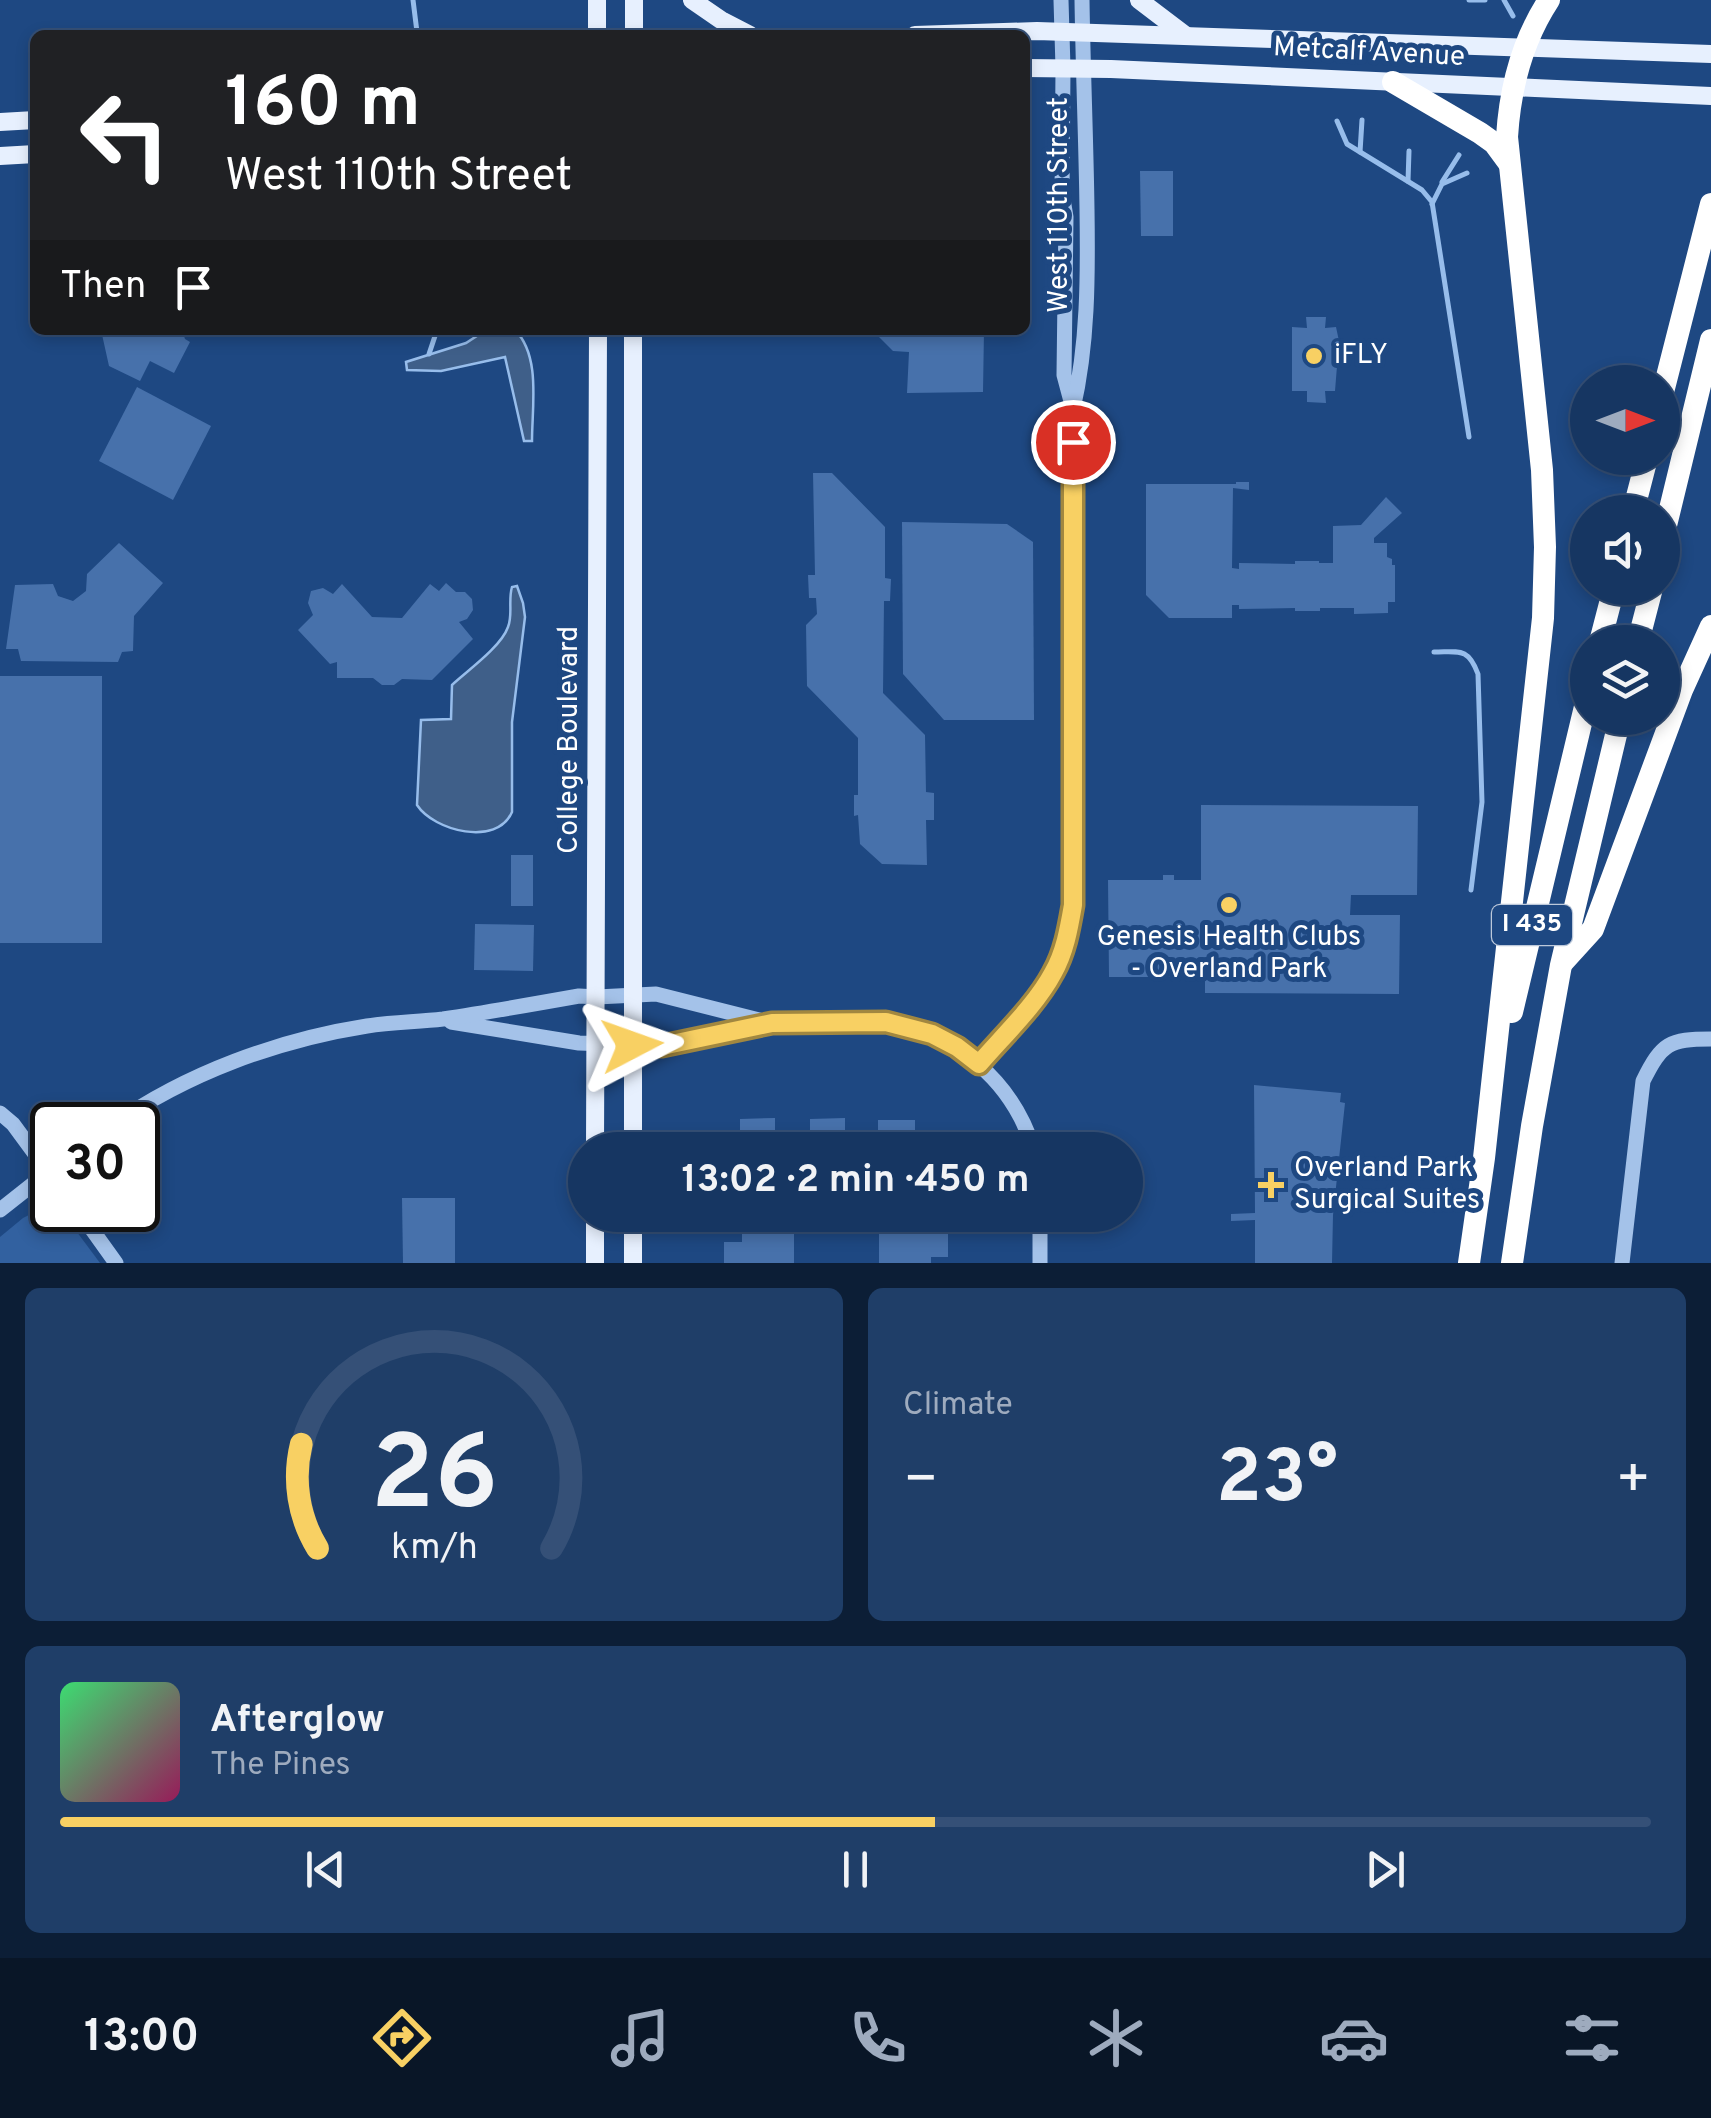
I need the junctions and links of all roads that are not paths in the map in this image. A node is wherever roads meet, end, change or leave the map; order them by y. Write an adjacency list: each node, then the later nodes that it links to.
1 (597, 0): 8 (main road)
2 (634, 0): 9 (main road)
3 (692, 0): 10 (main road)
4 (1061, 0): 11 (street, West 110th Street)
5 (1082, 0): 13 (street, West 110th Street)
6 (1138, 0): 14 (main road)
7 (1549, 0): 15 (highway)
8 (597, 30)
9 (634, 30)
10 (740, 30)
11 (1062, 32): 12 (main road, Metcalf Avenue); 13 (main road, Metcalf Avenue); 18 (street, West 110th Street)
12 (1030, 33)
13 (1083, 33): 14 (main road, Metcalf Avenue); 19 (street, West 110th Street)
14 (1186, 35): 15 (main road, Metcalf Avenue)
15 (1524, 47): 16 (main road, Metcalf Avenue); 21 (highway)
16 (1711, 54)
17 (1030, 68): 18 (main road, Metcalf Avenue)
18 (1064, 68): 19 (main road, Metcalf Avenue); 33 (street, West 110th Street)
19 (1085, 68): 20 (main road, Metcalf Avenue); 33 (street, West 110th Street)
20 (1393, 82): 21 (main road, Metcalf Avenue); 27 (highway)
21 (1513, 87): 22 (main road, Metcalf Avenue); 27 (highway)
22 (1711, 96)
23 (30, 120): 24 (main road)
24 (0, 122)
25 (30, 154): 26 (main road)
26 (0, 156)
27 (1508, 162): 53 (highway)
28 (1711, 204): 32 (highway)
29 (598, 335): 40 (main road, College Boulevard)
30 (633, 335): 39 (main road)
31 (1711, 340): 34 (highway)
32 (1670, 365)
33 (1073, 409): 46 (street, West 110th Street)
34 (1673, 495)
35 (1711, 626): 38 (highway)
36 (1578, 735): 53 (highway, I 435)
37 (1616, 735): 38 (highway, I 435)
38 (1561, 965): 65 (highway, I 435)
39 (632, 996): 40 (street); 42 (street); 45 (main road)
40 (596, 998): 41 (street); 44 (main road, College Boulevard)
41 (439, 1020): 44 (street); 47 (street)
42 (772, 1023): 45 (street); 46 (street)
43 (1711, 1039): 66 (street)
44 (595, 1044): 45 (street); 49 (main road, College Boulevard)
45 (632, 1045): 50 (main road)
46 (979, 1064): 51 (street)
47 (149, 1102)
48 (0, 1112): 52 (street)
49 (595, 1132)
50 (633, 1132)
51 (1028, 1132)
52 (30, 1146)
53 (1484, 1158): 64 (highway, I 435)
54 (30, 1188): 55 (street)
55 (0, 1210)
56 (94, 1232): 60 (street)
57 (595, 1232): 61 (main road)
58 (633, 1232): 62 (main road)
59 (1040, 1232): 63 (street)
60 (116, 1263)
61 (595, 1263)
62 (633, 1263)
63 (1040, 1263)
64 (1469, 1263)
65 (1512, 1263)
66 (1622, 1263)

